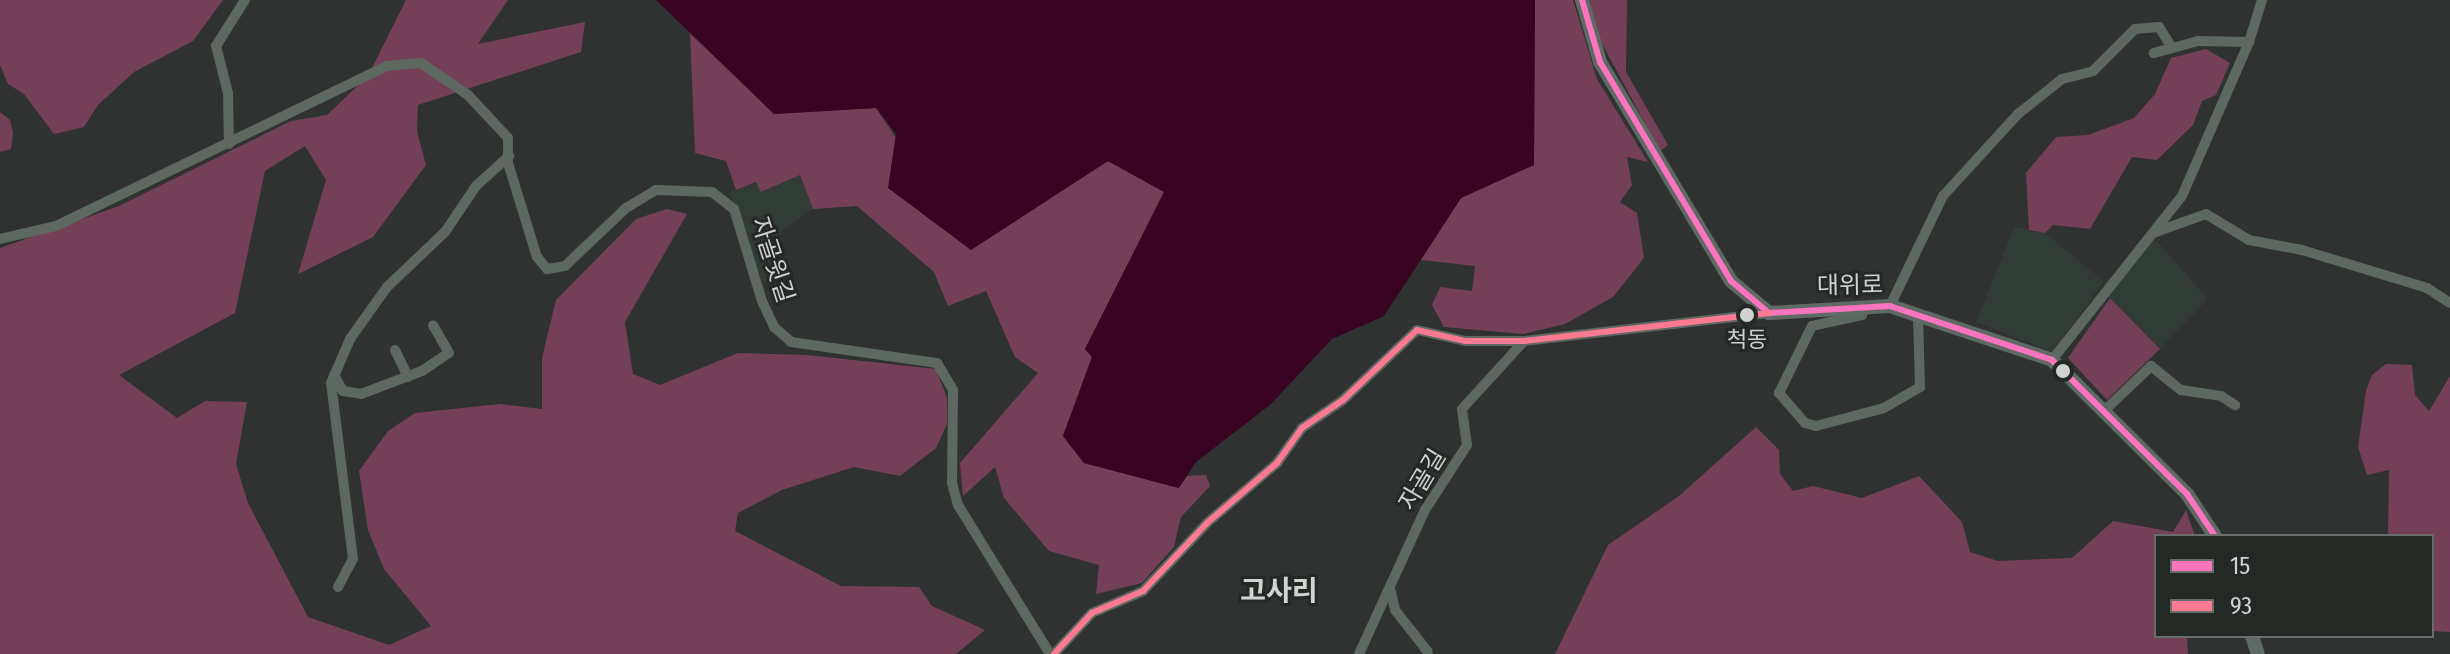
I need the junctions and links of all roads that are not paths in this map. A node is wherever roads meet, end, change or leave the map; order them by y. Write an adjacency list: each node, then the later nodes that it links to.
1 (245, 0): 7 (street)
2 (1582, 0): 14 (main road)
3 (2262, 0): 4 (street)
4 (2249, 42): 5 (street); 9 (street)
5 (2172, 48): 6 (street); 13 (street)
6 (2154, 53)
7 (229, 144): 8 (street, 자골윗길); 10 (street, 자골윗길)
8 (509, 156): 20 (street); 28 (street, 자골윗길)
9 (2151, 233): 11 (street); 19 (street)
10 (0, 239)
11 (2450, 303)
12 (1865, 306): 13 (main road, 대위로); 14 (main road, 대위로); 15 (street)
13 (1890, 306): 15 (main road, 대위로)
14 (1769, 313): 17 (street)
15 (1918, 315): 19 (main road, 대위로)
16 (433, 325): 21 (street)
17 (1524, 341): 26 (street, 자골길); 28 (street)
18 (395, 350): 21 (street)
19 (2052, 360): 23 (main road, 대위로)
20 (334, 375): 21 (street); 25 (street)
21 (408, 377)
22 (2235, 405): 23 (street)
23 (2105, 410): 24 (main road, 대위로)
24 (2214, 534)
25 (338, 587)
26 (1390, 588): 27 (street); 29 (street, 자골길)
27 (1428, 652)
28 (1052, 654)
29 (1359, 654)

